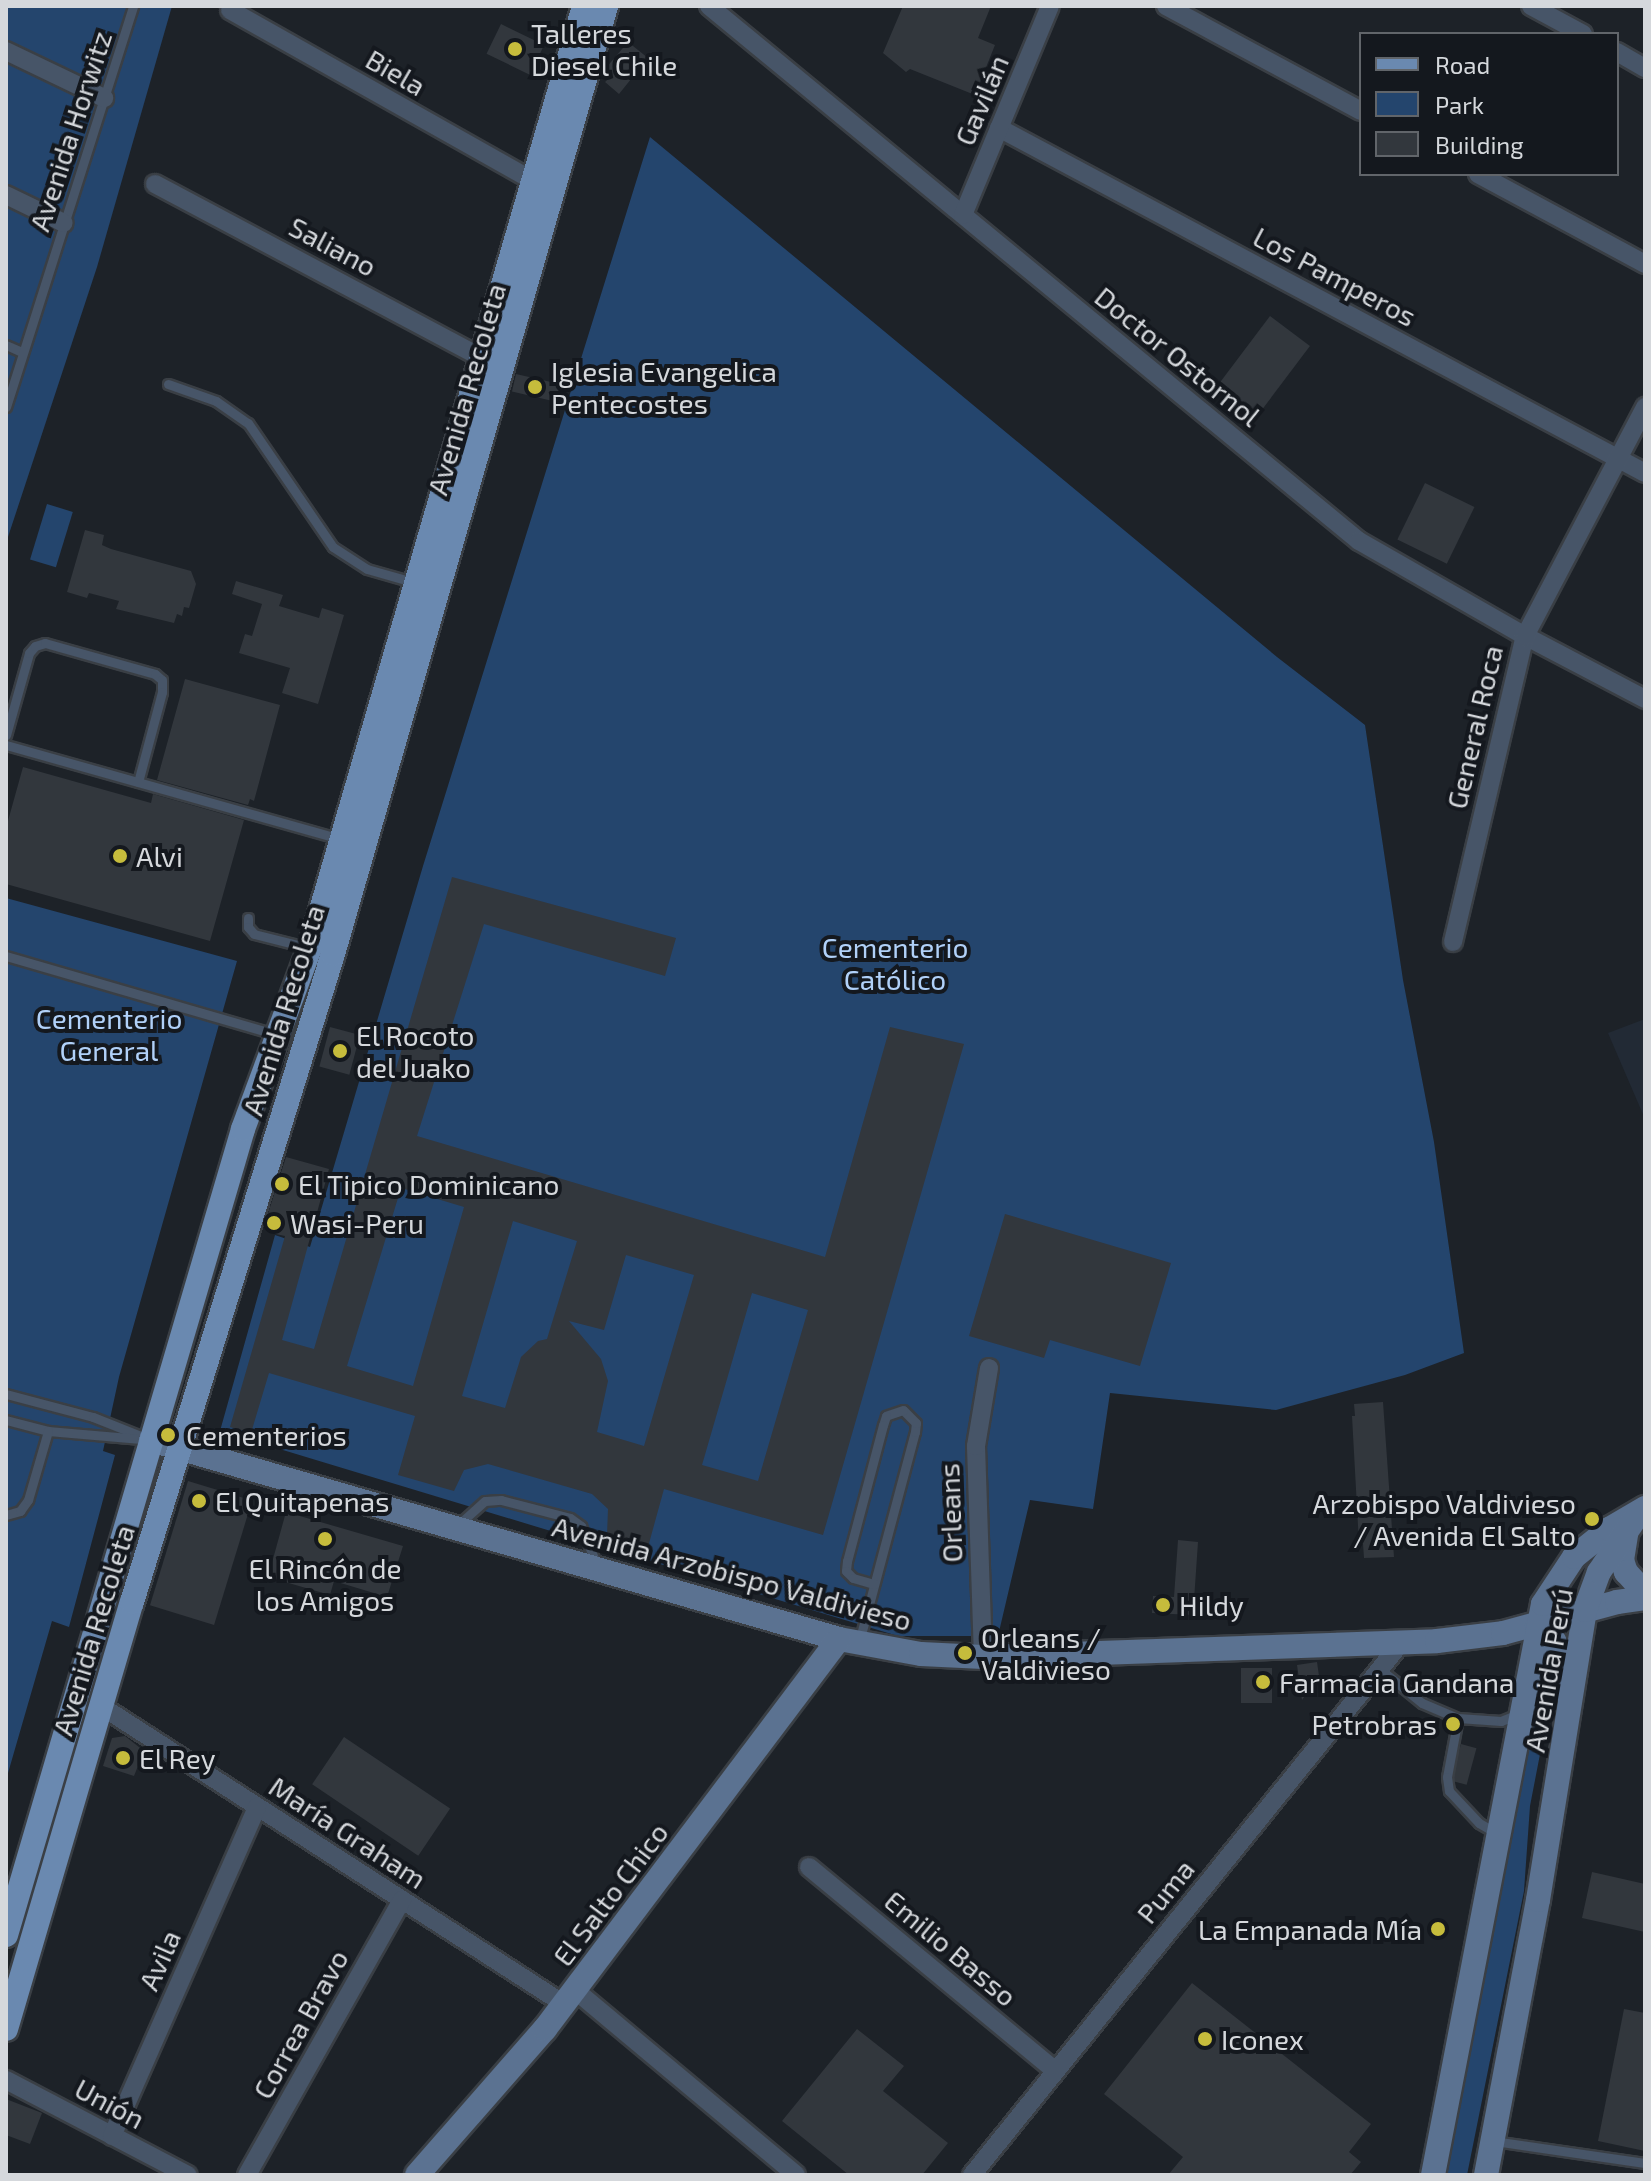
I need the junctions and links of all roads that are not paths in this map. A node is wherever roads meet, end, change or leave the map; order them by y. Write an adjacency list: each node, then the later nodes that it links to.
1 (133, 6): 13 (lane, Avenida Horwitz)
2 (584, 6): 17 (main road, Avenida Recoleta)
3 (606, 6): 48 (main road, Avenida Recoleta)
4 (709, 6): 20 (street, Doctor Ostornol)
5 (1050, 6): 15 (street, Gavilán)
6 (1166, 6): 14 (street)
7 (1531, 6): 9 (street)
8 (230, 10): 17 (street, Biela)
9 (1579, 32)
10 (6, 51): 13 (street)
11 (1619, 53): 12 (street)
12 (1645, 68)
13 (104, 98): 21 (lane, Avenida Horwitz)
14 (1359, 110)
15 (999, 128): 20 (street, Gavilán); 29 (street, Los Pamperos)
16 (1482, 176): 22 (street)
17 (535, 182): 25 (main road, Avenida Recoleta)
18 (155, 184): 25 (street, Saliano)
19 (6, 195): 21 (street)
20 (963, 215): 32 (street, Doctor Ostornol)
21 (64, 223): 24 (lane, Avenida Horwitz)
22 (1645, 264)
23 (6, 345): 24 (lane)
24 (22, 352): 27 (lane, Avenida Horwitz)
25 (484, 359): 31 (main road, Avenida Recoleta)
26 (168, 384): 31 (lane)
27 (6, 407)
28 (1645, 407): 29 (street, General Roca)
29 (1618, 458): 30 (street, Los Pamperos); 32 (street, General Roca)
30 (1645, 473)
31 (418, 583): 37 (main road, Avenida Recoleta)
32 (1525, 636): 33 (street, Doctor Ostornol); 39 (street, General Roca)
33 (1645, 699)
34 (6, 735): 36 (lane)
35 (6, 745): 36 (lane)
36 (138, 782): 37 (lane)
37 (341, 839): 40 (main road, Avenida Recoleta)
38 (248, 918): 40 (lane)
39 (1453, 942)
40 (310, 948): 42 (main road, Avenida Recoleta)
41 (6, 956): 42 (lane)
42 (277, 1035): 47 (main road, Avenida Recoleta)
43 (989, 1368): 59 (street, Orleans)
44 (6, 1394): 47 (lane)
45 (6, 1420): 46 (lane)
46 (48, 1431): 47 (lane); 49 (lane)
47 (151, 1440): 48 (main road, Avenida Arzobispo Valdivieso); 69 (main road, Avenida Recoleta)
48 (181, 1449): 51 (main road, Avenida Arzobispo Valdivieso); 61 (main road, Avenida Recoleta)
49 (6, 1515)
50 (1636, 1519): 54 (main road); 55 (main road, Avenida Perú); 56 (main road, Avenida Perú)
51 (454, 1529): 52 (main road, Avenida Arzobispo Valdivieso); 52 (lane)
52 (599, 1570): 57 (main road, Avenida Arzobispo Valdivieso)
53 (874, 1584): 53 (lane); 57 (lane)
54 (1645, 1596): 55 (main road, Avenida Arzobispo Valdivieso)
55 (1585, 1610): 56 (main road, Avenida Arzobispo Valdivieso); 62 (main road, Avenida Perú)
56 (1537, 1626): 58 (main road, Avenida Arzobispo Valdivieso); 62 (main road); 63 (main road, Avenida Perú)
57 (849, 1641): 59 (main road, Avenida Arzobispo Valdivieso); 70 (main road, El Salto Chico)
58 (1401, 1643): 59 (main road, Avenida Arzobispo Valdivieso); 60 (street, Puma)
59 (983, 1657)
60 (1380, 1669): 64 (lane); 72 (street, Puma)
61 (101, 1706): 65 (street, María Graham); 71 (main road, Avenida Recoleta)
62 (1571, 1706): 75 (main road, Avenida Perú)
63 (1521, 1712): 64 (lane); 66 (main road, Avenida Perú)
64 (1458, 1718): 66 (lane)
65 (257, 1807): 68 (street, María Graham); 74 (street, Avila)
66 (1498, 1834): 82 (main road, Avenida Perú)
67 (809, 1867): 72 (street, Emilio Basso)
68 (402, 1900): 70 (street, María Graham); 78 (street, Correa Bravo)
69 (6, 1935)
70 (569, 1997): 79 (main road, El Salto Chico); 80 (street, María Graham)
71 (6, 2029)
72 (1056, 2071): 81 (street, Puma)
73 (6, 2080): 74 (street, Unión)
74 (112, 2136): 77 (street, Unión)
75 (1493, 2141): 76 (lane); 83 (main road, Avenida Perú)
76 (1645, 2163)
77 (188, 2175)
78 (247, 2175)
79 (417, 2175)
80 (796, 2175)
81 (972, 2175)
82 (1433, 2175)
83 (1486, 2175)

